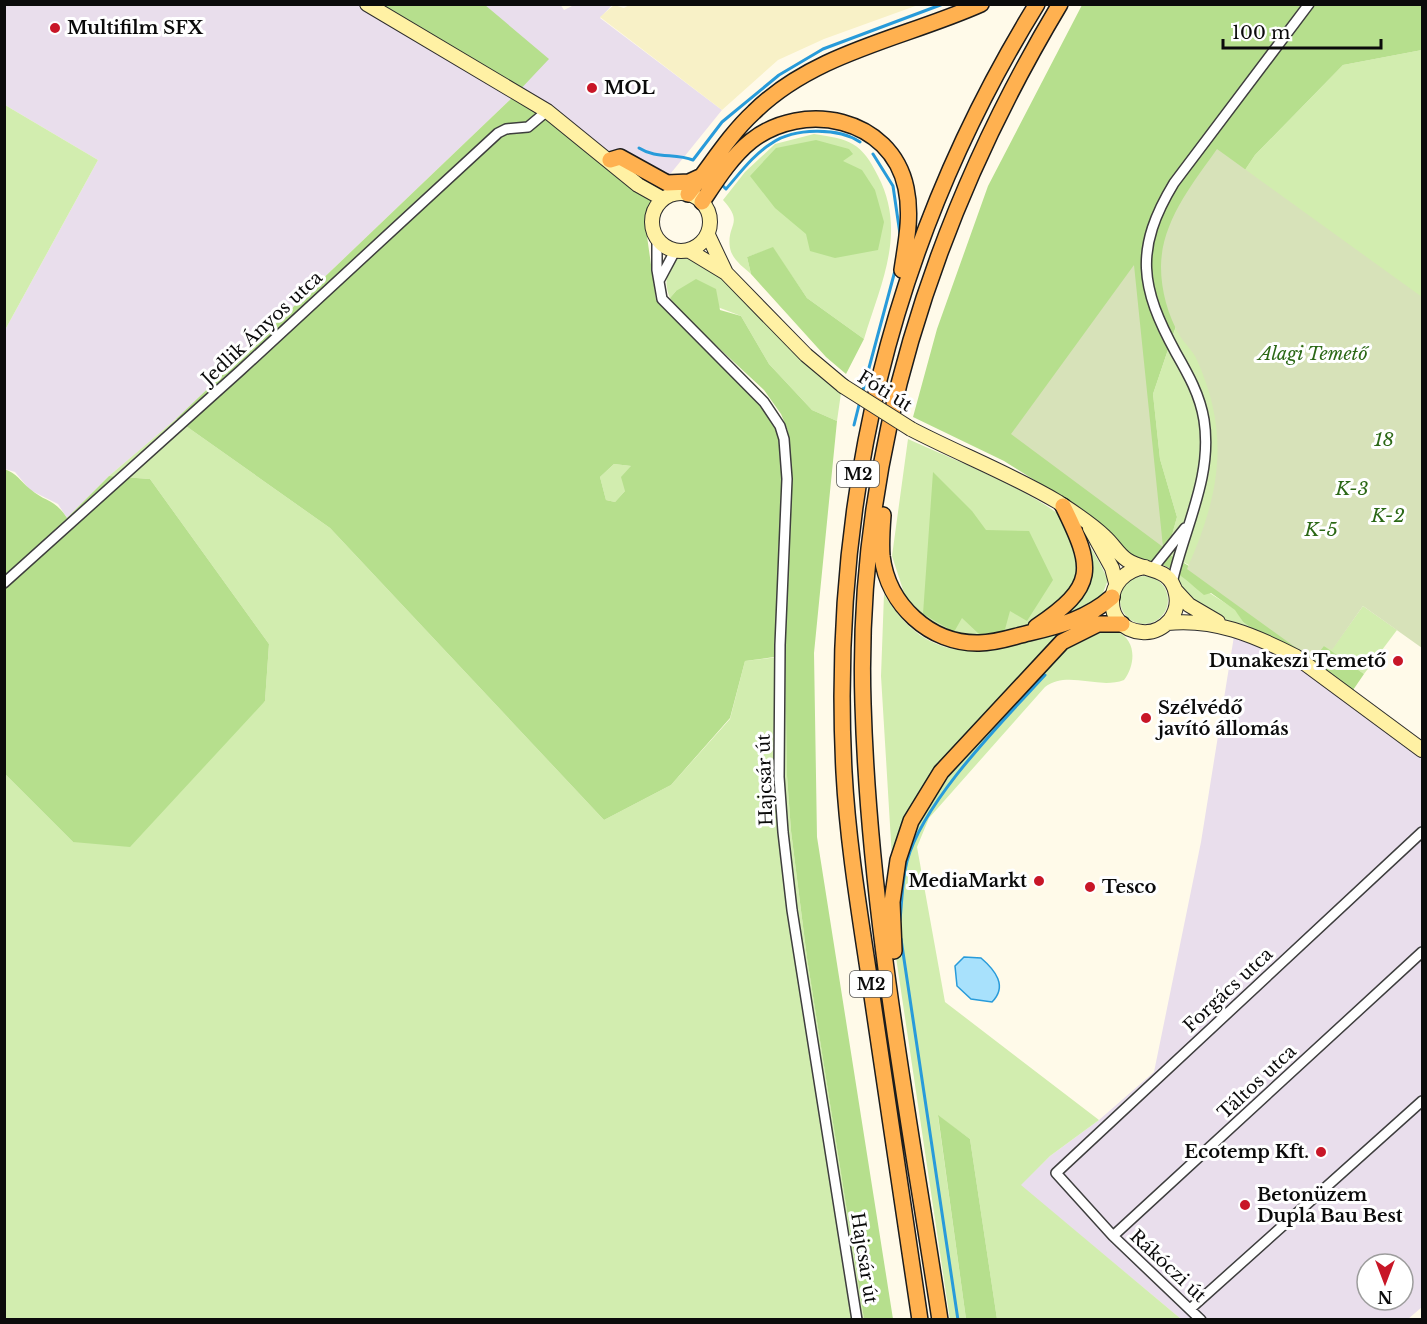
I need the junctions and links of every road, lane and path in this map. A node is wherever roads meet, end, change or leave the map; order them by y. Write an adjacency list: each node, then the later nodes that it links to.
1 (367, 4): 6 (main road)
2 (981, 4): 8 (highway)
3 (1037, 4): 17 (highway, M2)
4 (1060, 4): 18 (highway, M2)
5 (1309, 4): 20 (street)
6 (547, 111): 7 (main road); 23 (street, Jedlik Ányos utca)
7 (610, 160): 8 (highway); 11 (main road)
8 (702, 176): 9 (highway)
9 (688, 194): 10 (main road); 11 (main road)
10 (702, 202): 12 (main road); 17 (highway)
11 (659, 204): 13 (main road)
12 (708, 235): 14 (main road); 15 (main road, Fóti út)
13 (657, 237): 14 (main road); 16 (street, Hajcsár út)
14 (682, 251): 15 (main road); 16 (street)
15 (726, 273): 19 (main road, Fóti út, bridge)
16 (659, 281): 38 (street, Hajcsár út)
17 (898, 306): 39 (highway, M2)
18 (880, 470): 29 (highway); 33 (highway, M2)
19 (1063, 506): 21 (main road, Fóti út); 29 (highway)
20 (1189, 523): 22 (street); 24 (street)
21 (1088, 524): 22 (main road, Fóti út); 25 (main road)
22 (1149, 568): 24 (main road); 25 (main road)
23 (4, 583)
24 (1174, 587): 26 (main road); 28 (main road)
25 (1114, 590): 27 (main road); 29 (highway)
26 (1167, 623): 27 (main road); 28 (main road)
27 (1122, 624): 33 (highway)
28 (1227, 628): 30 (main road)
29 (1027, 633)
30 (1422, 750)
31 (1422, 832): 35 (street, Forgács utca)
32 (1422, 952): 36 (street, Táltos utca)
33 (896, 1031): 40 (highway, M2)
34 (1422, 1101): 37 (street)
35 (1056, 1173): 36 (street, Rákóczi út)
36 (1113, 1236): 37 (street, Rákóczi út)
37 (1190, 1309): 41 (street, Rákóczi út)
38 (857, 1320)
39 (920, 1320)
40 (940, 1320)
41 (1201, 1320)

